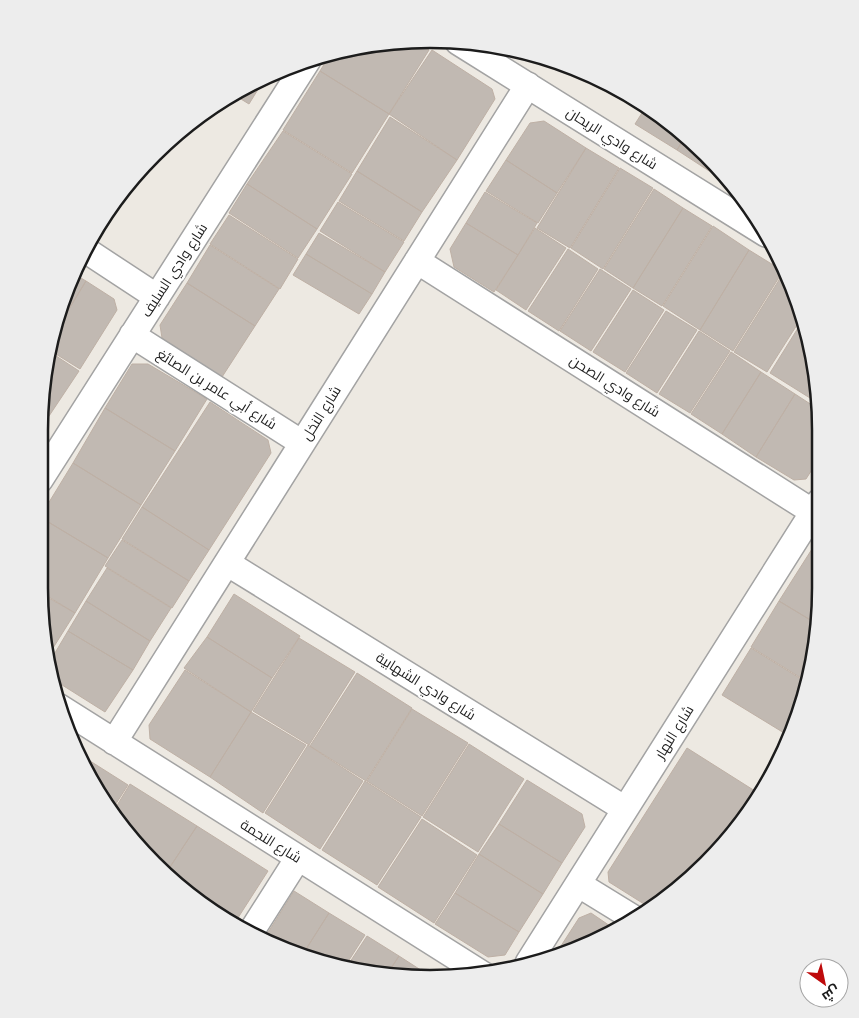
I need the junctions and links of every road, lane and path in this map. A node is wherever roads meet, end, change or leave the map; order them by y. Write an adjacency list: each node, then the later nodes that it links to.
1 (471, 50): 3 (street, شارع وادي الريحان)
2 (302, 70): 7 (street, شارع وادي السليف)
3 (528, 85): 4 (street, شارع وادي الريحان); 6 (street, شارع النخل)
4 (752, 225)
5 (91, 254): 7 (street)
6 (418, 260): 9 (street, شارع النخل); 11 (street, شارع وادي الصحن)
7 (157, 297): 8 (street, شارع وادي السليف)
8 (132, 335): 9 (street, شارع أبي عامر بن الصائغ); 10 (street, شارع وادي السليف)
9 (302, 443): 13 (street, شارع النخل)
10 (48, 463)
11 (812, 504)
12 (812, 512): 16 (street, شارع النهار)
13 (227, 563): 15 (street, شارع النخل); 16 (street, شارع وادي الشهابية)
14 (69, 713): 15 (street, شارع النجمة)
15 (114, 742): 17 (street, شارع النجمة)
16 (625, 809): 18 (street, شارع النهار)
17 (298, 858): 20 (street); 22 (street, شارع النجمة)
18 (578, 884): 19 (street); 21 (street, شارع النهار)
19 (627, 915)
20 (254, 927)
21 (533, 956)
22 (473, 968)

